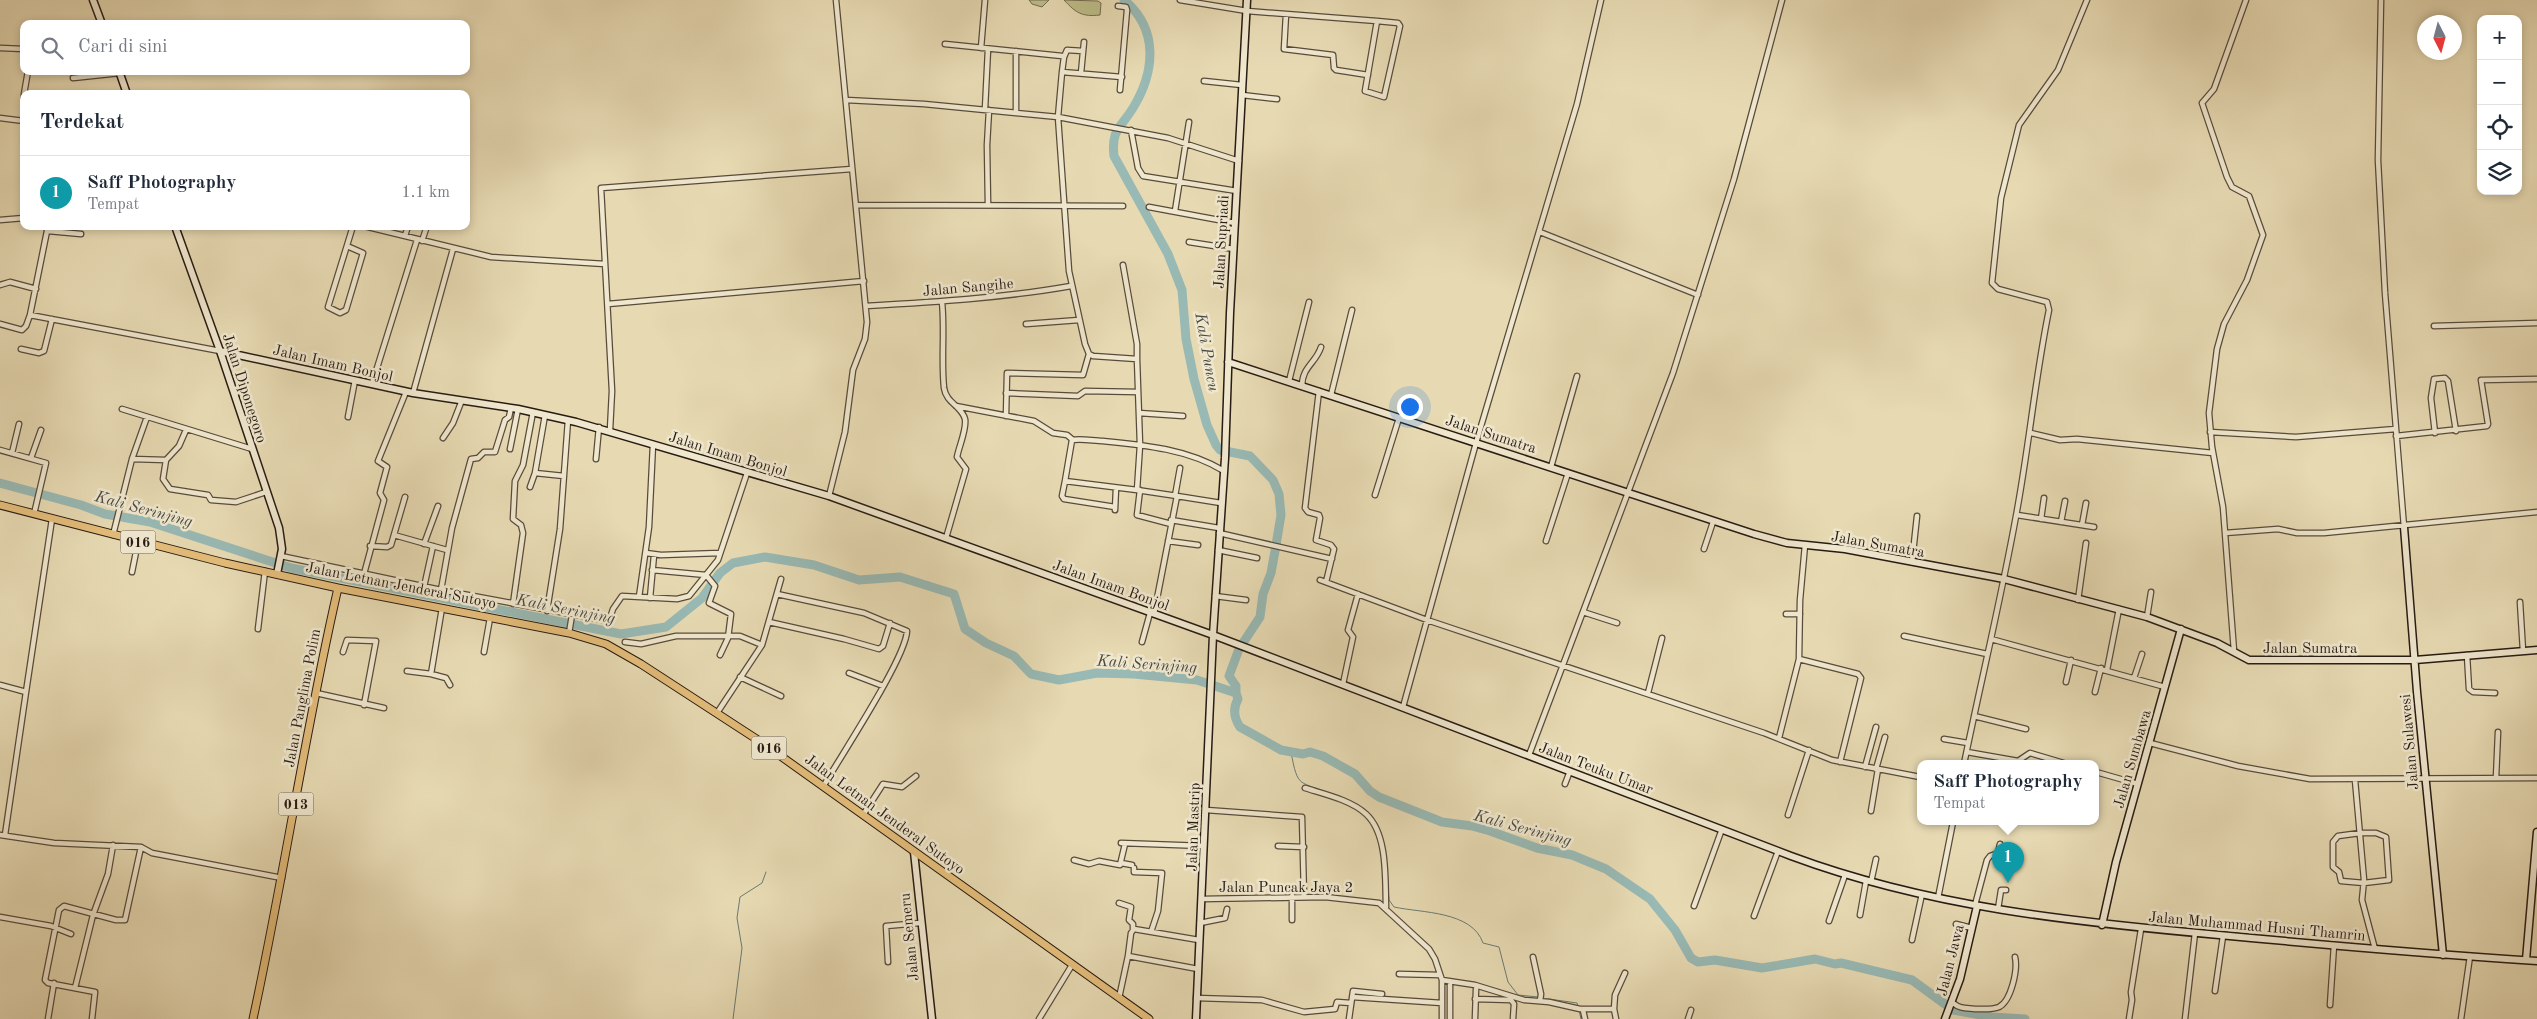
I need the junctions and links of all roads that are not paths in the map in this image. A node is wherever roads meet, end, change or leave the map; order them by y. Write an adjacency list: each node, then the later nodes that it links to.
1 (93, 0): 14 (main road)
2 (836, 0): 40 (street)
3 (985, 0): 19 (street)
4 (1180, 0): 12 (street)
5 (1247, 0): 12 (main road, Jalan Supriadi)
6 (1601, 0): 69 (street)
7 (1782, 0): 84 (street)
8 (2087, 0): 136 (street)
9 (2246, 0): 134 (street)
10 (2380, 0): 129 (street)
11 (1118, 6): 31 (street)
12 (1247, 11): 13 (street); 34 (main road, Jalan Supriadi)
13 (1286, 14): 15 (street); 30 (street)
14 (100, 20)
15 (1377, 21): 30 (street); 30 (street)
16 (1084, 42): 23 (street)
17 (945, 44): 19 (street)
18 (0, 48): 20 (street)
19 (980, 48): 21 (street)
20 (20, 49)
21 (988, 49): 22 (street); 41 (street)
22 (1016, 51): 24 (street); 42 (street)
23 (1083, 51): 24 (street); 26 (street)
24 (1064, 57): 25 (street)
25 (1062, 72): 26 (street); 43 (street)
26 (1080, 73): 31 (street)
27 (27, 75): 35 (street)
28 (96, 75): 32 (street)
29 (120, 75): 36 (main road)
30 (1368, 75)
31 (1122, 77): 37 (street)
32 (73, 78)
33 (1204, 81): 34 (street)
34 (1242, 85): 38 (main road, Jalan Supriadi)
35 (25, 90)
36 (126, 90)
37 (1120, 90)
38 (1242, 96): 39 (street); 49 (main road, Jalan Supriadi)
39 (1277, 99)
40 (846, 100): 41 (street); 50 (street)
41 (987, 109): 42 (street); 54 (street)
42 (1016, 112): 43 (street)
43 (1058, 117): 47 (street); 55 (street)
44 (0, 118): 45 (street)
45 (20, 120)
46 (1189, 122): 48 (street)
47 (1131, 130): 48 (street); 51 (street)
48 (1184, 143): 49 (street); 51 (street)
49 (1239, 161): 52 (main road, Jalan Supriadi)
50 (852, 169): 53 (street); 78 (street)
51 (1179, 181): 52 (street); 58 (street)
52 (1237, 191): 61 (main road, Jalan Supriadi)
53 (856, 205): 54 (street); 80 (street)
54 (988, 205): 55 (street)
55 (1065, 206): 56 (street); 82 (street)
56 (1123, 206)
57 (1150, 207): 58 (street)
58 (1175, 211): 61 (street)
59 (20, 218): 60 (street)
60 (0, 220)
61 (1235, 223): 77 (main road, Jalan Supriadi)
62 (48, 230): 83 (street)
63 (55, 230): 70 (street)
64 (176, 230): 99 (main road, Jalan Diponegoro)
65 (351, 230): 75 (street)
66 (380, 230): 71 (street)
67 (407, 230): 71 (street)
68 (426, 230): 73 (street)
69 (1540, 232): 84 (street); 140 (street)
70 (81, 234)
71 (405, 236): 72 (street)
72 (417, 240): 73 (street); 107 (street)
73 (422, 241): 76 (street)
74 (1189, 242): 77 (street)
75 (347, 246): 75 (street)
76 (453, 249): 78 (street); 111 (street)
77 (1234, 249): 102 (main road, Jalan Supriadi)
78 (605, 264): 87 (street)
79 (1123, 265): 101 (street)
80 (864, 281): 87 (street); 88 (street)
81 (0, 285): 83 (street)
82 (1071, 286): 85 (street, Jalan Sangihe); 92 (street)
83 (36, 289): 90 (street)
84 (1698, 295): 164 (street)
85 (942, 302): 88 (street, Jalan Sangihe); 115 (street)
86 (1309, 302): 106 (street)
87 (608, 304): 132 (street)
88 (866, 306): 166 (street)
89 (1352, 310): 113 (street)
90 (30, 315): 91 (street); 94 (street)
91 (52, 319): 98 (street); 99 (street)
92 (1079, 320): 95 (street); 100 (street)
93 (2537, 323): 96 (street)
94 (0, 324)
95 (1026, 324)
96 (2434, 326)
97 (1321, 347): 108 (street)
98 (21, 349)
99 (220, 351): 105 (main road, Jalan Imam Bonjol); 143 (main road, Jalan Diponegoro)
100 (1089, 354): 101 (street); 112 (street)
101 (1137, 359): 110 (street)
102 (1228, 362): 106 (main road, Jalan Sumatra); 154 (main road, Jalan Supriadi)
103 (1576, 376): 152 (street)
104 (2537, 379): 133 (street)
105 (355, 380): 107 (main road, Jalan Imam Bonjol); 124 (street)
106 (1289, 381): 108 (main road, Jalan Sumatra)
107 (372, 384): 111 (main road, Jalan Imam Bonjol)
108 (1302, 386): 109 (main road, Jalan Sumatra)
109 (1319, 391): 113 (main road, Jalan Sumatra); 209 (street)
110 (1138, 392): 112 (street); 119 (street)
111 (409, 393): 114 (main road, Jalan Imam Bonjol); 198 (street)
112 (1006, 393): 121 (street)
113 (1331, 395): 125 (main road, Jalan Sumatra)
114 (462, 400): 116 (main road, Jalan Imam Bonjol); 138 (street)
115 (954, 406): 121 (street); 191 (street)
116 (515, 408): 118 (main road, Jalan Imam Bonjol); 144 (street); 202 (street)
117 (122, 409): 123 (street)
118 (534, 412): 120 (main road, Jalan Imam Bonjol); 233 (street)
119 (1139, 413): 122 (street); 142 (street)
120 (545, 415): 126 (main road, Jalan Imam Bonjol); 155 (street)
121 (1006, 416): 139 (street)
122 (1184, 416)
123 (147, 417): 131 (street); 149 (street)
124 (348, 417)
125 (1399, 418): 140 (main road, Jalan Sumatra); 165 (street)
126 (568, 420): 128 (main road, Jalan Imam Bonjol); 158 (street)
127 (19, 424): 146 (street)
128 (599, 428): 132 (main road, Jalan Imam Bonjol); 150 (street)
129 (2396, 429): 134 (street); 137 (street)
130 (41, 430): 148 (street)
131 (186, 430): 143 (street); 151 (street)
132 (610, 430): 141 (main road, Jalan Imam Bonjol)
133 (2456, 431): 135 (street); 135 (street)
134 (2210, 432): 147 (street)
135 (2435, 433): 137 (street)
136 (2031, 434): 147 (street); 177 (street)
137 (2396, 436): 186 (street)
138 (443, 438)
139 (1073, 440): 142 (street); 159 (street)
140 (1476, 443): 152 (main road, Jalan Sumatra); 244 (street)
141 (653, 444): 156 (main road, Jalan Imam Bonjol); 204 (street)
142 (1140, 445): 154 (street); 162 (street)
143 (252, 449): 163 (main road, Jalan Diponegoro)
144 (510, 449)
145 (0, 450): 146 (street)
146 (12, 453): 148 (street)
147 (2213, 453): 188 (street)
148 (31, 458): 176 (street)
149 (132, 459): 151 (street); 189 (street)
150 (596, 459)
151 (166, 460): 163 (street)
152 (1551, 466): 157 (main road, Jalan Sumatra)
153 (1180, 468): 167 (street)
154 (1224, 471): 171 (main road, Jalan Supriadi)
155 (535, 473): 158 (street); 160 (street)
156 (747, 473): 166 (main road, Jalan Imam Bonjol); 205 (street)
157 (1568, 473): 164 (main road, Jalan Sumatra); 193 (street)
158 (564, 476): 236 (street)
159 (1065, 481): 161 (street); 161 (street)
160 (530, 487)
161 (1116, 488): 162 (street)
162 (1139, 490): 167 (street); 181 (street)
163 (266, 492): 207 (main road, Jalan Diponegoro)
164 (1629, 493): 182 (main road, Jalan Sumatra); 237 (street)
165 (1375, 494)
166 (829, 496): 191 (main road, Jalan Imam Bonjol)
167 (1176, 496): 171 (street); 181 (street)
168 (405, 497): 190 (street)
169 (2044, 498): 180 (street)
170 (2065, 501): 183 (street)
171 (1221, 503): 187 (main road, Jalan Supriadi)
172 (2086, 503): 184 (street)
173 (0, 505): 176 (main road, 016)
174 (438, 506): 196 (street)
175 (2537, 512): 186 (street)
176 (34, 514): 179 (main road, 016)
177 (2017, 515): 180 (street); 218 (street)
178 (1917, 516): 210 (street)
179 (52, 519): 189 (main road, 016); 284 (street)
180 (2041, 519): 183 (street)
181 (1171, 522): 187 (street); 192 (street)
182 (1713, 522): 200 (main road, Jalan Sumatra); 201 (street)
183 (2061, 522): 184 (street)
184 (2082, 525): 185 (street)
185 (2094, 526)
186 (2404, 527): 188 (street); 270 (main road, Jalan Sulawesi)
187 (1219, 531): 203 (main road, Jalan Supriadi); 209 (street)
188 (2225, 532): 260 (street)
189 (112, 535): 194 (main road, 016)
190 (394, 535): 196 (street); 198 (street)
191 (946, 538): 238 (main road, Jalan Imam Bonjol)
192 (1168, 540): 197 (street); 238 (street)
193 (1546, 541)
194 (138, 542): 212 (main road, 016); 214 (street)
195 (2086, 543): 231 (street)
196 (424, 544): 199 (street)
197 (1198, 545)
198 (370, 546): 215 (street)
199 (433, 546): 202 (street); 221 (street)
200 (1805, 546): 210 (main road, Jalan Sumatra); 240 (street)
201 (1704, 549)
202 (448, 550): 223 (street)
203 (1218, 550): 208 (street); 227 (main road, Jalan Supriadi)
204 (646, 553): 206 (street); 228 (street)
205 (720, 553): 206 (street); 216 (street)
206 (654, 555): 211 (street)
207 (281, 558): 213 (main road, Jalan Diponegoro); 215 (street)
208 (1257, 558)
209 (1332, 559): 220 (street)
210 (1912, 562): 218 (main road, Jalan Sumatra)
211 (652, 570): 216 (street); 229 (street)
212 (265, 571): 213 (main road, 016); 249 (street)
213 (278, 571): 222 (main road, Jalan Letnan Jenderal Sutoyo / 016)
214 (132, 572)
215 (364, 574): 221 (street)
216 (706, 575): 229 (street); 253 (street)
217 (780, 579): 225 (street)
218 (2004, 579): 231 (main road, Jalan Sumatra); 255 (street)
219 (1320, 580): 220 (street)
220 (1326, 582): 226 (street)
221 (424, 586): 223 (street)
222 (338, 588): 234 (main road, Jalan Letnan Jenderal Sutoyo / 016); 286 (main road, Jalan Panglima Polim / 013)
223 (441, 590): 233 (street)
224 (2151, 592): 242 (street)
225 (777, 594): 245 (street); 246 (street)
226 (1358, 594): 244 (street); 279 (street)
227 (1215, 596): 230 (street); 251 (main road, Jalan Supriadi)
228 (639, 597): 229 (street); 241 (street)
229 (650, 598)
230 (1246, 600)
231 (2078, 600): 235 (main road, Jalan Sumatra)
232 (2520, 602): 261 (street)
233 (513, 604): 236 (street)
234 (442, 608): 243 (main road, Jalan Letnan Jenderal Sutoyo / 016); 275 (street)
235 (2119, 609): 242 (main road, Jalan Sumatra); 272 (street)
236 (547, 611): 241 (street)
237 (1583, 612): 247 (street); 271 (street)
238 (1152, 613): 251 (main road, Jalan Imam Bonjol); 257 (street)
239 (1786, 614): 240 (street)
240 (1800, 614): 268 (street)
241 (572, 615): 250 (street)
242 (2148, 617): 248 (main road, Jalan Sumatra)
243 (490, 618): 250 (main road, Jalan Letnan Jenderal Sutoyo / 016); 263 (street)
244 (1427, 620): 271 (street); 291 (street)
245 (769, 622): 246 (street); 258 (street)
246 (890, 622): 282 (street)
247 (1617, 623)
248 (2181, 629): 260 (main road, Jalan Sumatra); 283 (main road, Jalan Sumbawa)
249 (258, 630)
250 (569, 630): 293 (main road, Jalan Letnan Jenderal Sutoyo / 016)
251 (1213, 635): 279 (main road, Jalan Teuku Umar); 325 (main road, Jalan Mastrip)
252 (1904, 636): 264 (street)
253 (728, 638): 256 (street); 258 (street); 266 (street)
254 (1662, 638): 287 (street)
255 (1991, 639): 264 (street); 269 (street)
256 (625, 642)
257 (1142, 642)
258 (762, 645): 276 (street)
259 (2537, 650): 261 (main road, Jalan Sumatra)
260 (2234, 651): 270 (main road, Jalan Sumatra)
261 (2523, 651): 267 (main road, Jalan Sumatra)
262 (343, 652): 290 (street)
263 (484, 652)
264 (1987, 654): 294 (street)
265 (2142, 654): 277 (street)
266 (720, 656)
267 (2467, 656): 270 (main road, Jalan Sumatra); 288 (street)
268 (1799, 659): 299 (street); 310 (street)
269 (2071, 660): 272 (street); 278 (street)
270 (2415, 660): 317 (main road, Jalan Sulawesi)
271 (1563, 665): 287 (street); 305 (street)
272 (2104, 669): 277 (street); 285 (street)
273 (407, 671): 275 (street)
274 (849, 673): 282 (street)
275 (431, 674): 281 (street)
276 (740, 677): 289 (street); 293 (street)
277 (2134, 678): 283 (street)
278 (2066, 682)
279 (1343, 684): 291 (main road, Jalan Teuku Umar)
280 (0, 685): 284 (street)
281 (450, 685)
282 (883, 686): 323 (street)
283 (2165, 687): 301 (main road, Jalan Sumbawa)
284 (26, 692): 333 (street)
285 (2095, 692)
286 (316, 693): 290 (street); 346 (main road, Jalan Panglima Polim / 013)
287 (1648, 693): 299 (street)
288 (2495, 693)
289 (781, 696)
290 (364, 704): 292 (street)
291 (1403, 707): 305 (main road, Jalan Teuku Umar)
292 (384, 708)
293 (717, 713): 323 (main road, Jalan Letnan Jenderal Sutoyo / 016)
294 (1974, 716): 296 (street); 302 (street)
295 (1876, 727): 311 (street)
296 (2026, 729)
297 (2498, 732): 318 (street)
298 (1885, 736): 312 (street)
299 (1778, 738): 303 (street)
300 (1944, 739): 302 (street)
301 (2150, 742): 320 (street); 322 (main road, Jalan Sumbawa)
302 (1968, 743): 304 (street)
303 (1809, 750): 310 (street); 328 (street)
304 (1967, 752): 306 (street); 307 (street)
305 (1529, 755): 313 (main road, Jalan Teuku Umar)
306 (1965, 760)
307 (2012, 760)
308 (2020, 760): 309 (street)
309 (2054, 760)
310 (1840, 762): 311 (street)
311 (1865, 767): 312 (street)
312 (1877, 769): 316 (street); 326 (street)
313 (1570, 771): 321 (street); 330 (main road, Jalan Teuku Umar)
314 (2099, 773): 322 (street)
315 (916, 776): 327 (street)
316 (1917, 776)
317 (2425, 778): 318 (street); 320 (street); 383 (main road, Jalan Sulawesi)
318 (2496, 778): 319 (street)
319 (2537, 778)
320 (2355, 780): 332 (street)
321 (1565, 784)
322 (2138, 784): 370 (main road, Jalan Sumbawa)
323 (823, 787): 327 (main road, Jalan Letnan Jenderal Sutoyo / 016)
324 (1305, 788): 358 (street)
325 (1206, 810): 336 (main road, Jalan Mastrip); 339 (street)
326 (1872, 811)
327 (863, 815): 341 (main road, Jalan Letnan Jenderal Sutoyo / 016)
328 (1788, 815)
329 (1952, 825): 353 (street)
330 (1722, 829): 340 (main road, Jalan Teuku Umar); 357 (street)
331 (2537, 832): 388 (main road)
332 (2360, 833): 348 (street); 348 (street); 348 (street)
333 (2, 835): 335 (street)
334 (2000, 844): 356 (street)
335 (113, 845): 338 (street); 361 (street)
336 (1204, 846): 344 (street); 354 (main road, Jalan Mastrip)
337 (1278, 846): 339 (street)
338 (141, 847): 346 (street); 361 (street)
339 (1304, 847): 352 (street)
340 (1778, 851): 345 (main road, Jalan Teuku Umar); 364 (street)
341 (914, 852): 367 (main road, Jalan Semeru); 391 (main road, Jalan Letnan Jenderal Sutoyo / 016)
342 (1876, 859): 347 (street)
343 (1074, 860): 344 (street)
344 (1121, 863): 375 (street)
345 (1845, 875): 347 (main road, Jalan Teuku Umar); 366 (street)
346 (282, 878): 417 (main road, Jalan Panglima Polim / 013)
347 (1868, 882): 350 (main road, Jalan Teuku Umar); 362 (street)
348 (2364, 883): 382 (street)
349 (2006, 890): 359 (street)
350 (1922, 894): 353 (main road, Jalan Teuku Umar); 380 (street)
351 (1292, 896): 352 (street, Jalan Puncak Jaya 2); 354 (street, Jalan Puncak Jaya 2); 365 (street)
352 (1304, 896): 358 (street, Jalan Puncak Jaya 2)
353 (1938, 898): 356 (main road, Jalan Teuku Umar)
354 (1202, 899): 368 (main road, Jalan Mastrip)
355 (1120, 902): 374 (street)
356 (1976, 905): 359 (main road, Jalan Muhammad Husni Thamrin); 372 (main road, Jalan Jawa)
357 (1694, 906)
358 (1386, 907): 395 (street, Jalan Puncak Jaya 2)
359 (1998, 909): 370 (main road, Jalan Muhammad Husni Thamrin)
360 (1227, 910): 368 (street)
361 (93, 915): 371 (street); 398 (street)
362 (1860, 915)
363 (0, 916): 371 (street)
364 (1754, 916)
365 (1292, 920)
366 (1829, 921)
367 (920, 922): 390 (street); 418 (main road, Jalan Semeru)
368 (1200, 923): 379 (main road, Jalan Mastrip)
369 (1956, 924): 372 (street)
370 (2102, 925): 373 (main road, Jalan Muhammad Husni Thamrin)
371 (55, 928): 377 (street); 396 (street)
372 (1972, 928): 409 (main road, Jalan Jawa)
373 (2140, 929): 376 (main road, Jalan Muhammad Husni Thamrin); 431 (street)
374 (1132, 930): 375 (street); 384 (street)
375 (1151, 932): 379 (street)
376 (2195, 933): 378 (main road, Jalan Muhammad Husni Thamrin); 432 (street)
377 (71, 934)
378 (2223, 936): 381 (main road, Jalan Muhammad Husni Thamrin); 400 (street)
379 (1199, 940): 392 (main road, Jalan Mastrip)
380 (1912, 940)
381 (2334, 945): 382 (main road, Jalan Muhammad Husni Thamrin); 410 (street)
382 (2375, 949): 383 (main road, Jalan Muhammad Husni Thamrin)
383 (2443, 955): 385 (main road, Jalan Muhammad Husni Thamrin)
384 (1128, 956): 392 (street); 403 (street)
385 (2470, 956): 388 (main road, Jalan Muhammad Husni Thamrin); 433 (street)
386 (1533, 957): 405 (street)
387 (2015, 957): 409 (street)
388 (2526, 960): 389 (main road, Jalan Muhammad Husni Thamrin)
389 (2537, 960)
390 (888, 962)
391 (1072, 965): 403 (main road, Jalan Letnan Jenderal Sutoyo / 016); 419 (street)
392 (1198, 969): 404 (main road, Jalan Mastrip)
393 (1625, 973): 412 (street)
394 (1399, 974): 395 (street)
395 (1443, 979): 405 (street); 408 (street, Jalan Puncak Jaya 2)
396 (54, 984): 398 (street); 415 (street)
397 (1450, 985): 424 (street)
398 (75, 988): 416 (street)
399 (1476, 989): 406 (street)
400 (2215, 991)
401 (1382, 994): 402 (street)
402 (1352, 997): 407 (street); 408 (street)
403 (1119, 998): 414 (main road, Jalan Letnan Jenderal Sutoyo / 016)
404 (1196, 998): 407 (street); 421 (main road, Jalan Mastrip)
405 (1540, 998): 411 (street)
406 (1475, 999): 425 (street); 426 (street)
407 (1351, 1003): 422 (street)
408 (1442, 1003): 423 (street, Jalan Puncak Jaya 2)
409 (1952, 1004): 430 (main road, Jalan Jawa)
410 (2330, 1005)
411 (1580, 1009): 412 (street); 427 (street)
412 (1614, 1009): 428 (street)
413 (1691, 1010): 429 (street)
414 (1139, 1016): 420 (main road, Jalan Letnan Jenderal Sutoyo / 016)
415 (48, 1019)
416 (92, 1019)
417 (253, 1019)
418 (932, 1019)
419 (1039, 1019)
420 (1149, 1019)
421 (1196, 1019)
422 (1349, 1019)
423 (1442, 1019)
424 (1450, 1019)
425 (1475, 1019)
426 (1513, 1019)
427 (1585, 1019)
428 (1616, 1019)
429 (1688, 1019)
430 (1946, 1019)
431 (2129, 1019)
432 (2185, 1019)
433 (2461, 1019)

